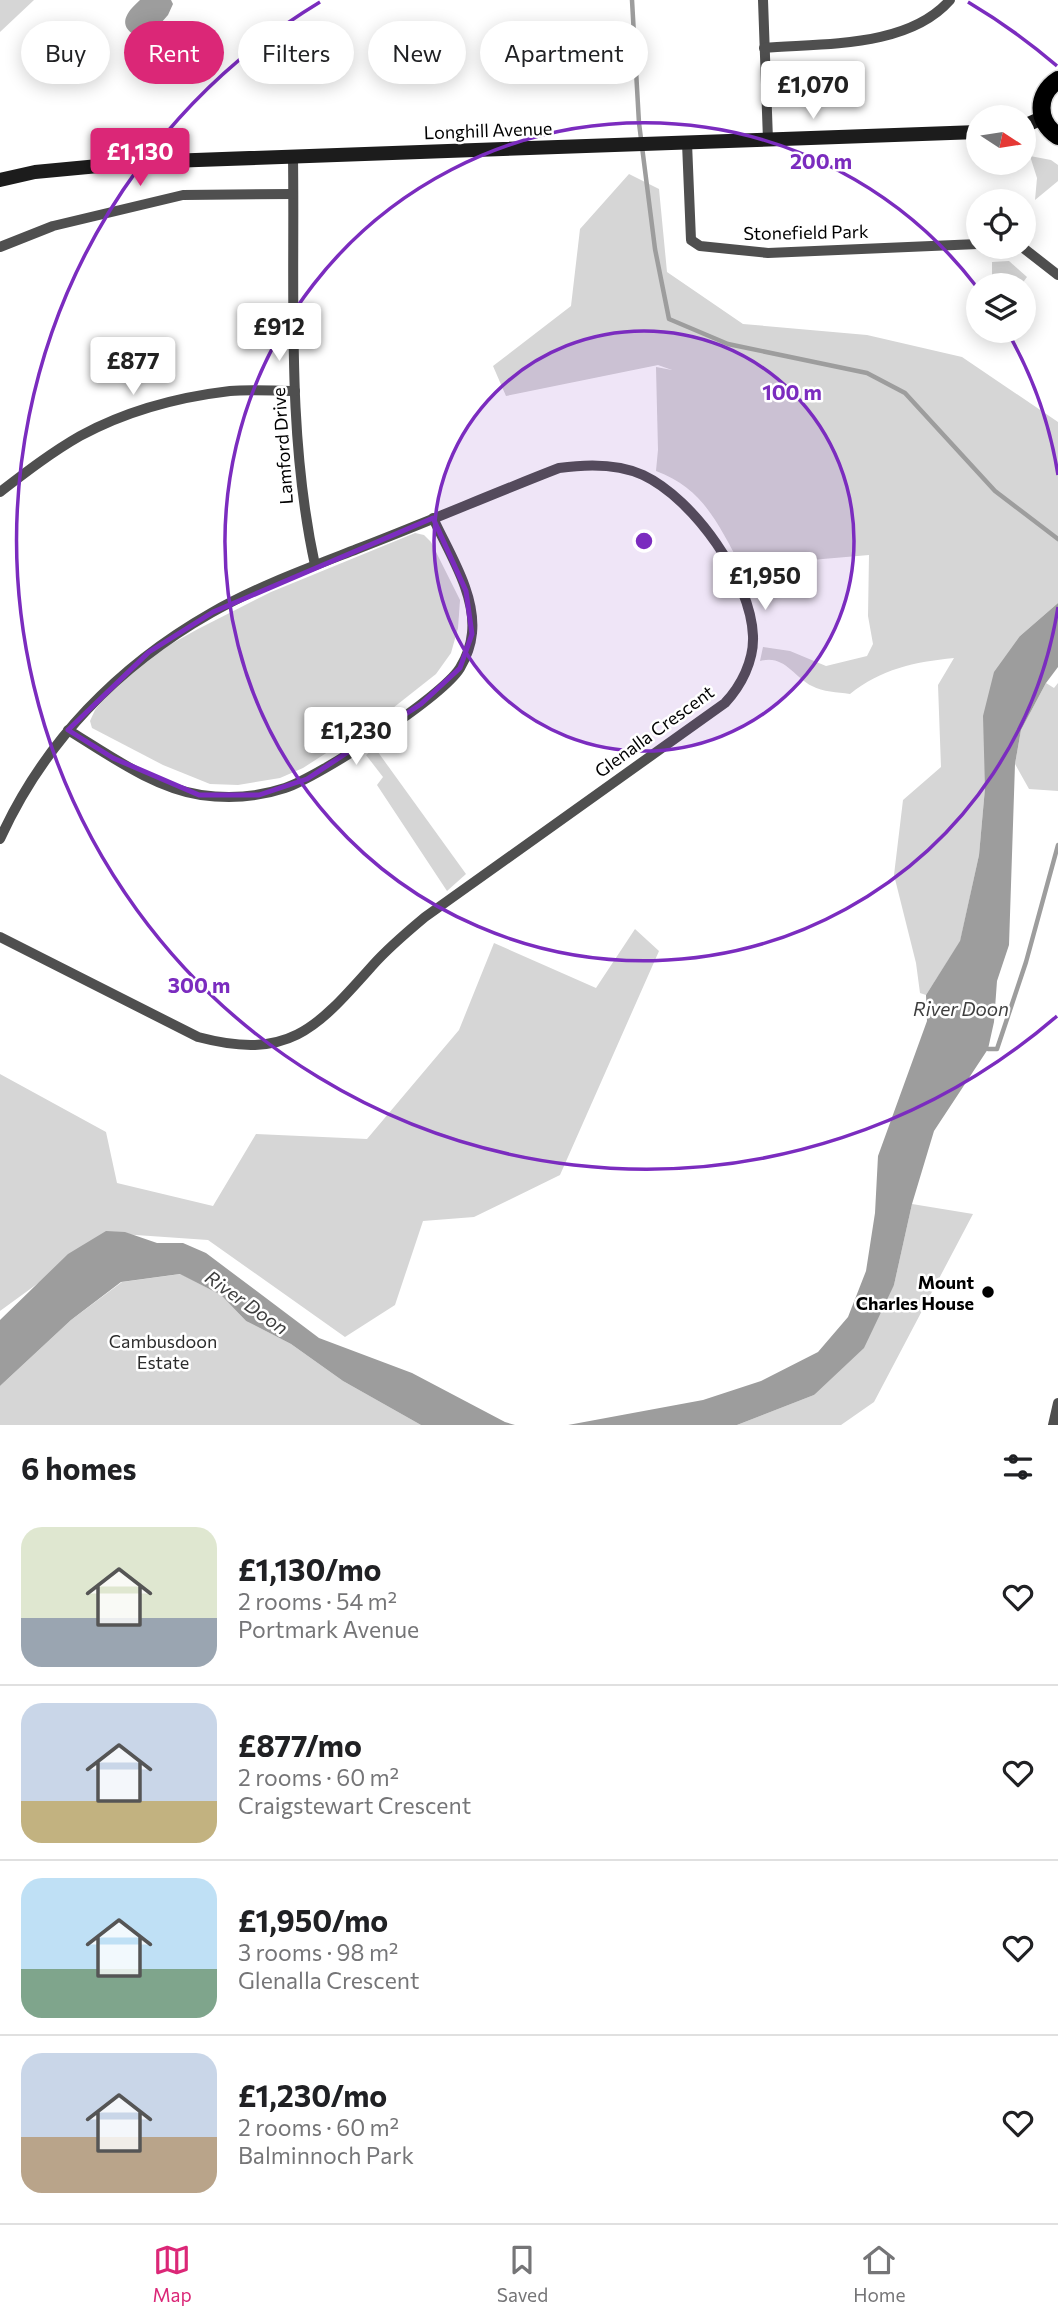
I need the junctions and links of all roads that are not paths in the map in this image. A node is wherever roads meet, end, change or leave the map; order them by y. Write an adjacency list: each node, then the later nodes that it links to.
1 (763, 0): 3 (street)
2 (950, 0): 3 (street)
3 (764, 48): 9 (street)
4 (1058, 80): 5 (main road)
5 (1042, 118): 6 (street); 8 (main road)
6 (1036, 121)
7 (966, 132): 9 (street, Longhill Avenue)
8 (1058, 136)
9 (768, 140): 10 (street, Longhill Avenue)
10 (687, 143): 11 (street, Longhill Avenue); 14 (street, Stonefield Park)
11 (293, 157): 12 (street, Longhill Avenue); 13 (street, Lamford Drive)
12 (0, 180)
13 (293, 194): 15 (street); 18 (street, Lamford Drive)
14 (966, 245)
15 (0, 247)
16 (1036, 258): 17 (street)
17 (1058, 275)
18 (295, 391): 19 (street); 21 (street, Lamford Drive)
19 (0, 492)
20 (433, 518): 21 (street, Glenalla Crescent); 22 (street); 24 (street, Glenalla Crescent)
21 (314, 565): 22 (street, Glenalla Crescent)
22 (68, 730): 23 (street, Glenalla Crescent)
23 (0, 839)
24 (0, 937)
25 (1058, 1403): 26 (street)
26 (1053, 1425)

